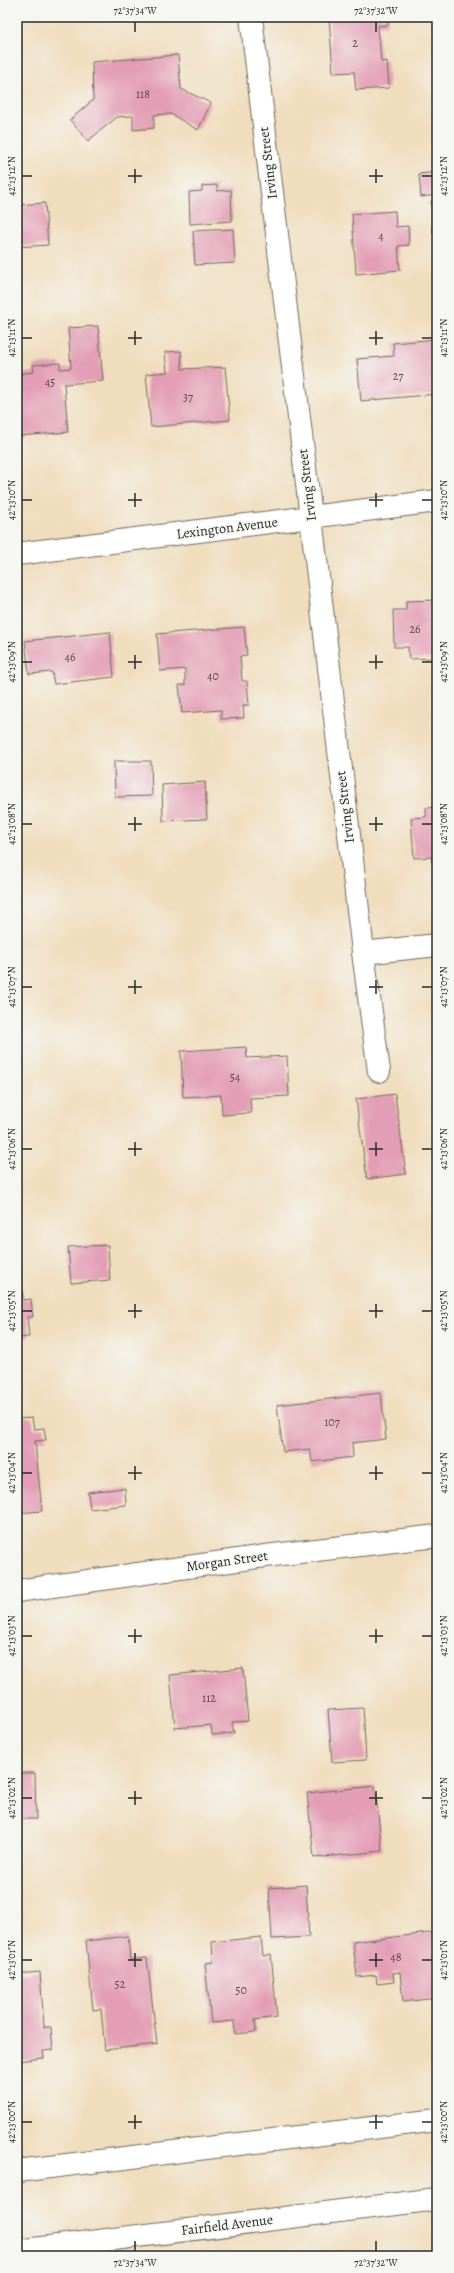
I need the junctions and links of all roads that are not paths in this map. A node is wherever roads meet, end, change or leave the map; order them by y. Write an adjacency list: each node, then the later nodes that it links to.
1 (251, 17): 3 (street, Irving Street)
2 (437, 501): 3 (street, Lexington Avenue)
3 (311, 518): 4 (street, Lexington Avenue); 6 (street, Irving Street)
4 (17, 554)
5 (437, 945): 6 (street)
6 (363, 953): 7 (street, Irving Street)
7 (379, 1071)
8 (437, 1536): 9 (street, Morgan Street)
9 (17, 1591)
10 (437, 2120): 11 (street)
11 (17, 2171)
12 (437, 2199): 13 (street, Fairfield Avenue)
13 (17, 2250)

